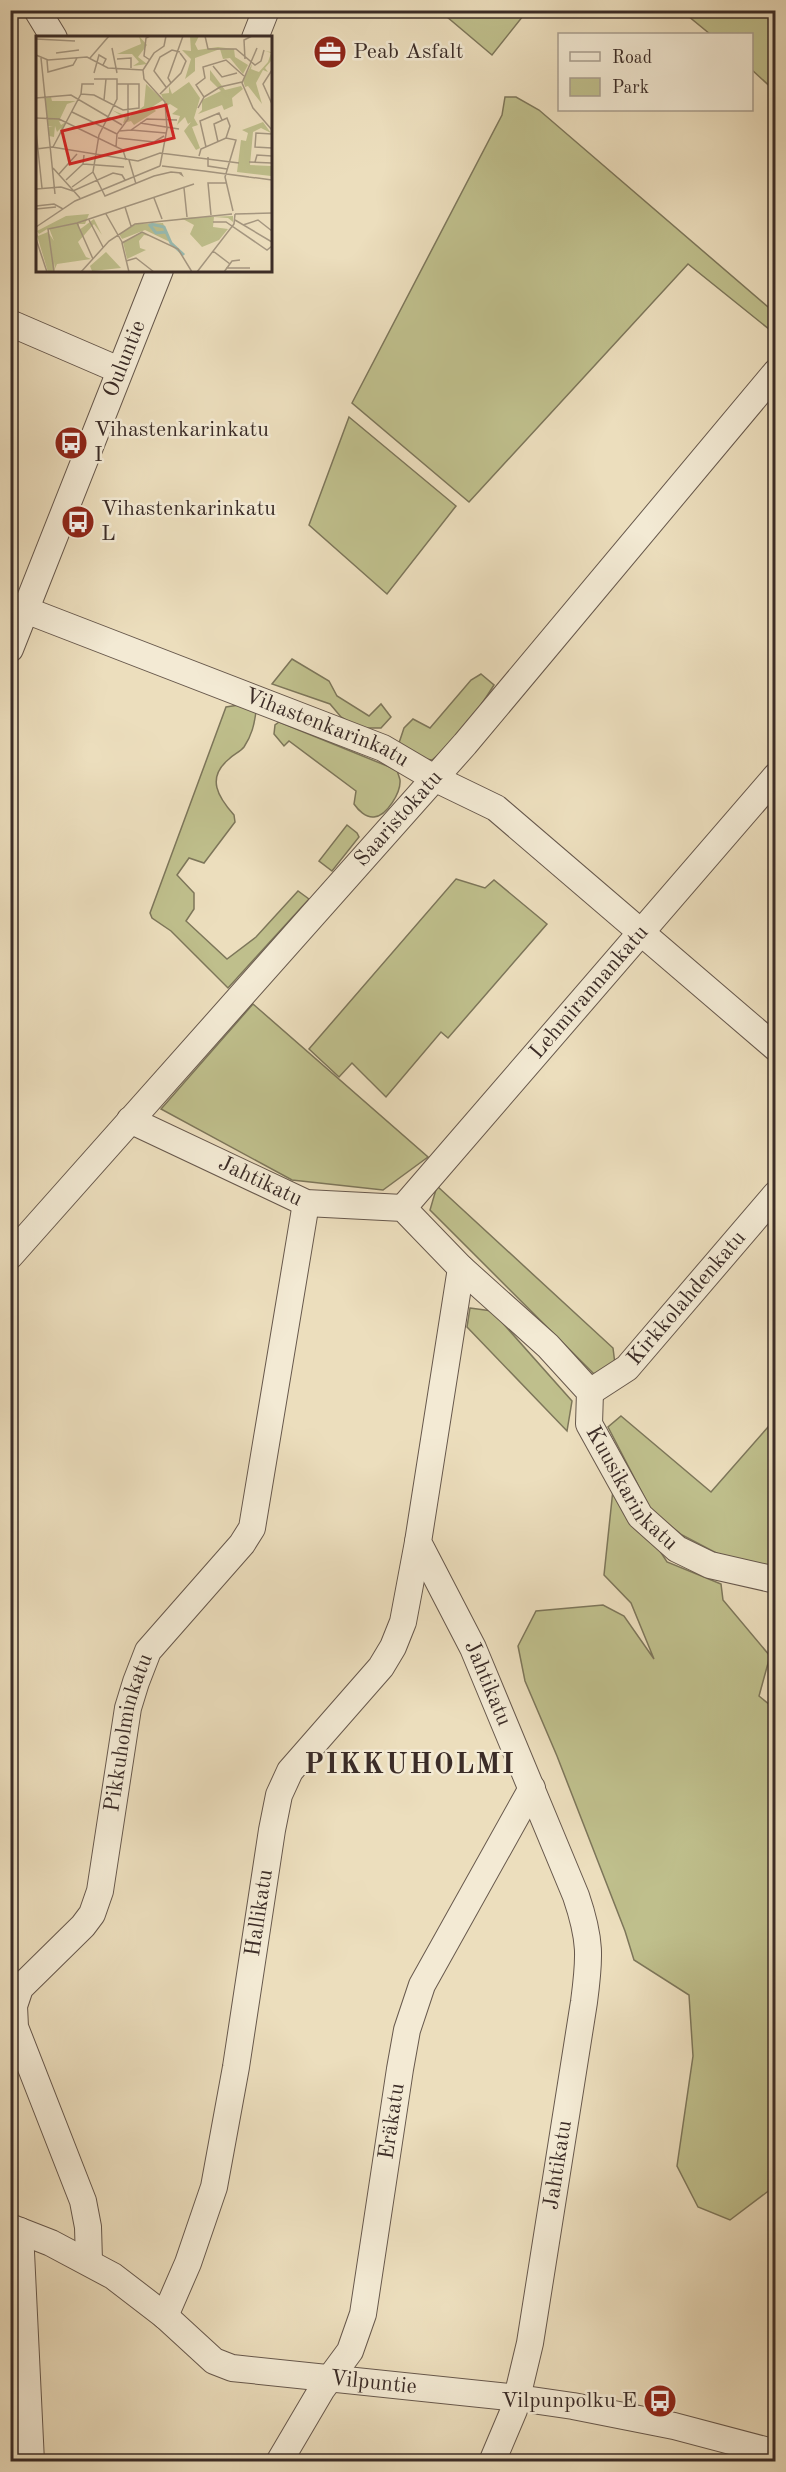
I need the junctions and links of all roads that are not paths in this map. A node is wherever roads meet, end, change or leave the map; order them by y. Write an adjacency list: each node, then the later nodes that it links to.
1 (37, 10): 3 (street)
2 (267, 10): 4 (street)
3 (53, 36)
4 (256, 36)
5 (159, 272): 7 (street, Ouluntie)
6 (10, 323): 7 (street)
7 (119, 370): 9 (street, Ouluntie)
8 (776, 372): 12 (street, Saaristokatu)
9 (18, 608): 10 (street, Ouluntie); 12 (street, Vihastenkarinkatu)
10 (10, 649)
11 (776, 776): 13 (street, Lehmirannankatu)
12 (434, 778): 13 (street, Vihastenkarinkatu); 15 (street, Saaristokatu)
13 (642, 931): 14 (street, Vihastenkarinkatu); 18 (street, Lehmirannankatu)
14 (776, 1048)
15 (130, 1120): 17 (street, Jahtikatu); 19 (street, Saaristokatu)
16 (776, 1194): 21 (street, Kirkkolahdenkatu)
17 (306, 1203): 18 (street, Jahtikatu); 26 (street, Pikkuholminkatu)
18 (402, 1208): 20 (street)
19 (10, 1256)
20 (461, 1268): 21 (street, Kuusikarinkatu); 22 (street)
21 (590, 1392): 23 (street, Kuusikarinkatu)
22 (418, 1542): 24 (street, Jahtikatu); 27 (street, Hallikatu)
23 (776, 1580)
24 (532, 1788): 28 (street, Eräkatu); 29 (street, Jahtikatu)
25 (15, 2229): 26 (street, Vilpuntie); 31 (street)
26 (89, 2261): 27 (street, Vilpuntie)
27 (165, 2316): 28 (street, Vilpuntie)
28 (330, 2378): 29 (street, Vilpuntie); 32 (street, Eräkatu)
29 (518, 2398): 30 (street, Vilpuntie); 33 (street, Jahtikatu)
30 (776, 2453)
31 (31, 2462)
32 (279, 2462)
33 (492, 2462)

